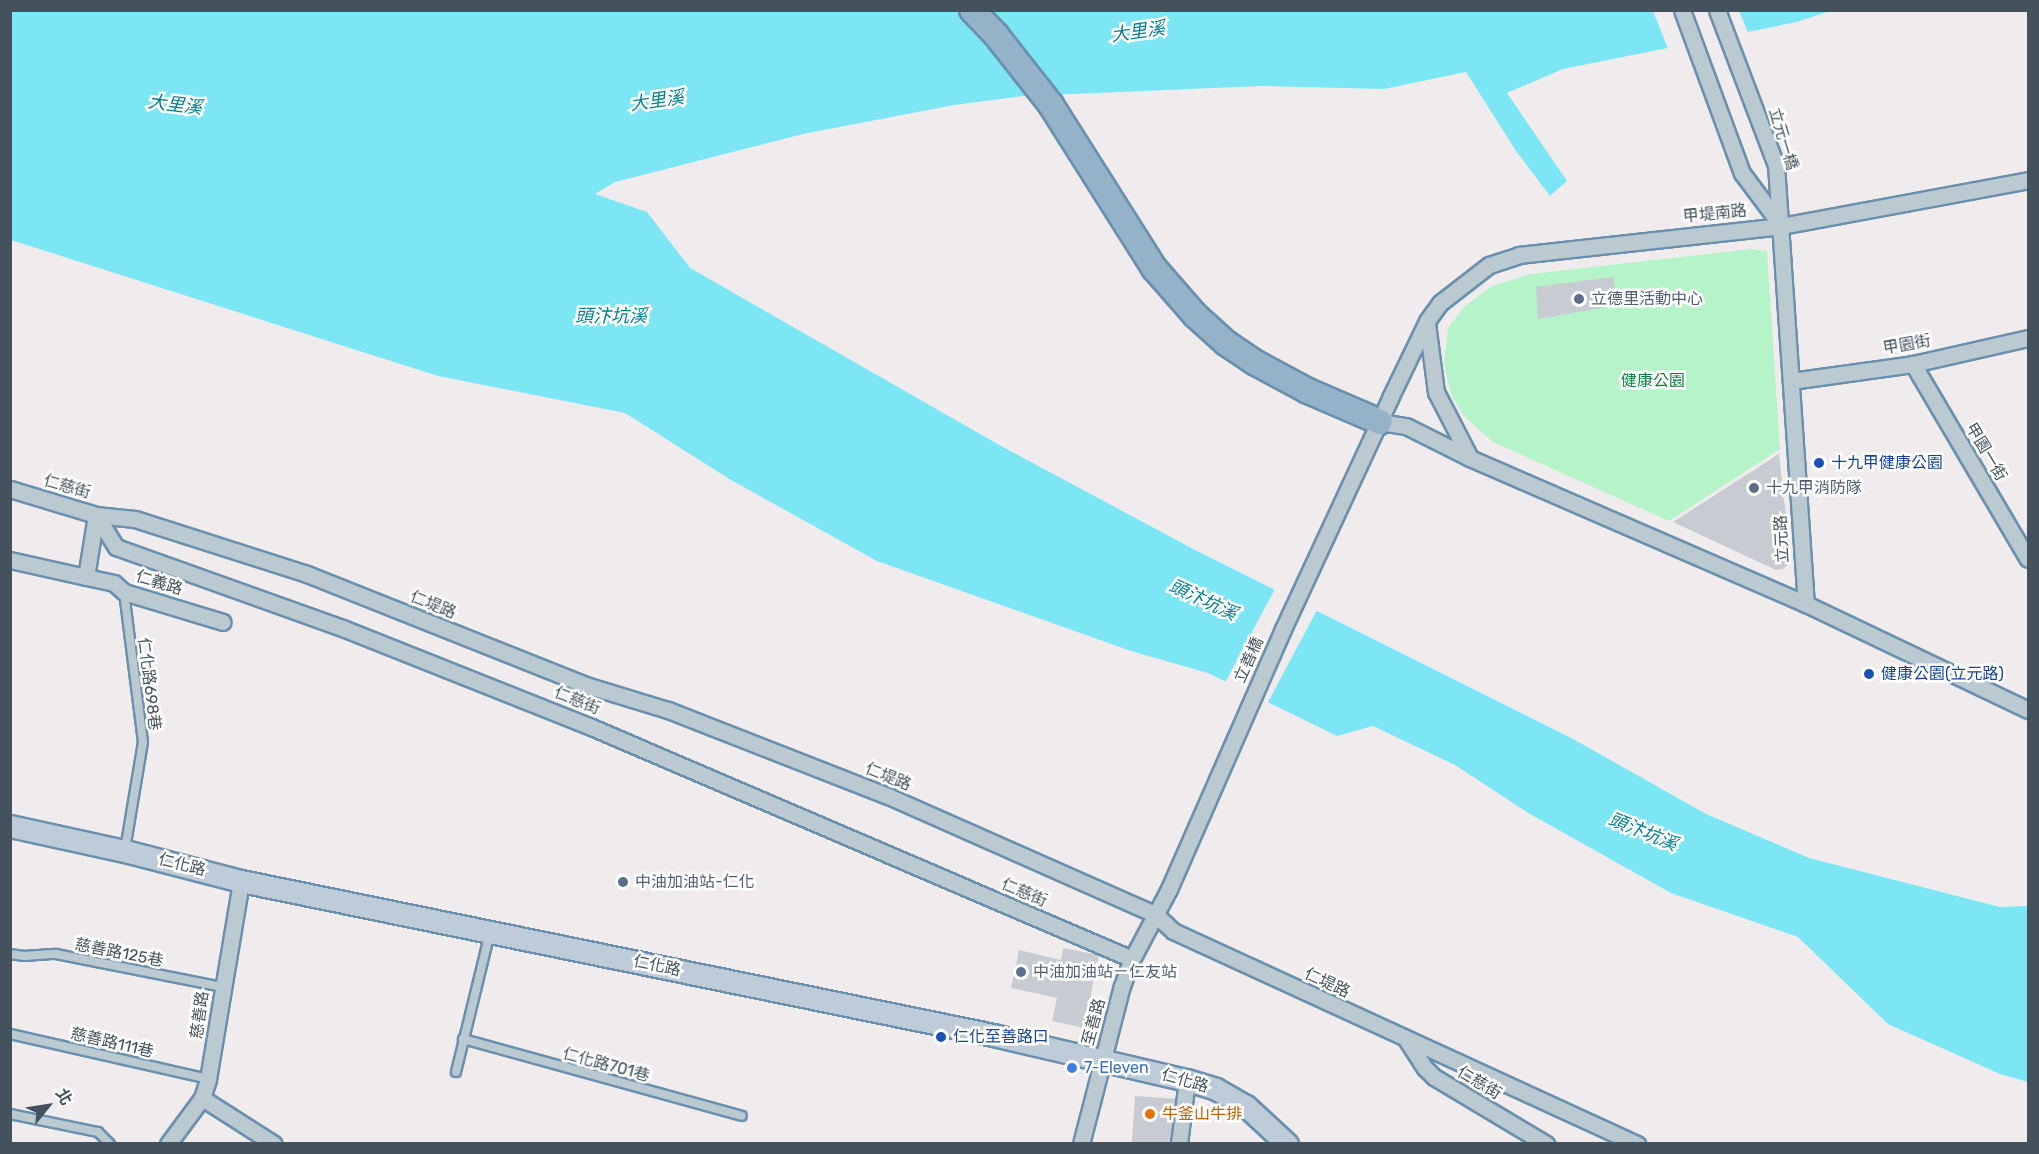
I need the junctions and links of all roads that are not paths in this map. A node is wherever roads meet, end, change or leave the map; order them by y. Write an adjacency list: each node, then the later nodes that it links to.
1 (972, 10): 10 (highway)
2 (1682, 10): 5 (street)
3 (1717, 10): 5 (street, 立元一橋)
4 (2028, 180): 5 (street, 甲堤南路)
5 (1781, 225): 6 (street, 甲堤南路); 9 (street, 立元路)
6 (1427, 321): 10 (street, 甲堤南路); 11 (street)
7 (2028, 338): 8 (street, 甲園街)
8 (1912, 363): 9 (street, 甲園街); 14 (street, 甲園一街)
9 (1791, 381): 18 (street, 立元路)
10 (1380, 422): 11 (street); 24 (street, 立善橋)
11 (1470, 458): 18 (street)
12 (11, 491): 13 (street, 仁慈街)
13 (96, 515): 16 (street); 24 (street, 仁堤路); 27 (street, 仁慈街)
14 (2028, 559)
15 (10, 560): 16 (street, 仁義路)
16 (86, 577): 17 (street, 仁義路)
17 (124, 592): 19 (street, 仁義路); 22 (lane, 仁化路698巷)
18 (1806, 604): 20 (street)
19 (223, 622)
20 (2028, 710)
21 (10, 826): 22 (main road, 仁化路)
22 (125, 851): 23 (main road, 仁化路)
23 (242, 881): 25 (main road, 仁化路); 28 (street, 慈善路)
24 (1156, 915): 27 (street, 至善路); 31 (street, 仁堤路)
25 (491, 931): 30 (lane); 32 (main road, 仁化路)
26 (10, 954): 28 (lane, 慈善路125巷)
27 (1132, 959): 32 (street, 至善路)
28 (222, 987): 34 (street, 慈善路)
29 (10, 1034): 34 (lane, 慈善路111巷)
30 (463, 1039): 33 (lane); 38 (lane, 仁化路701巷)
31 (1406, 1039): 39 (street, 仁堤路); 46 (street, 仁慈街)
32 (1102, 1059): 35 (main road, 仁化路); 43 (street, 至善路)
33 (456, 1072)
34 (208, 1079): 36 (street, 慈善路)
35 (1187, 1080): 44 (street); 45 (main road, 仁化路)
36 (202, 1098): 41 (street, 慈善路); 42 (street)
37 (10, 1114): 40 (lane)
38 (742, 1116)
39 (1601, 1128): 47 (street); 48 (street, 仁堤路)
40 (110, 1143)
41 (168, 1143)
42 (274, 1143)
43 (1081, 1143)
44 (1179, 1143)
45 (1287, 1143)
46 (1546, 1143)
47 (1606, 1143)
48 (1637, 1143)

